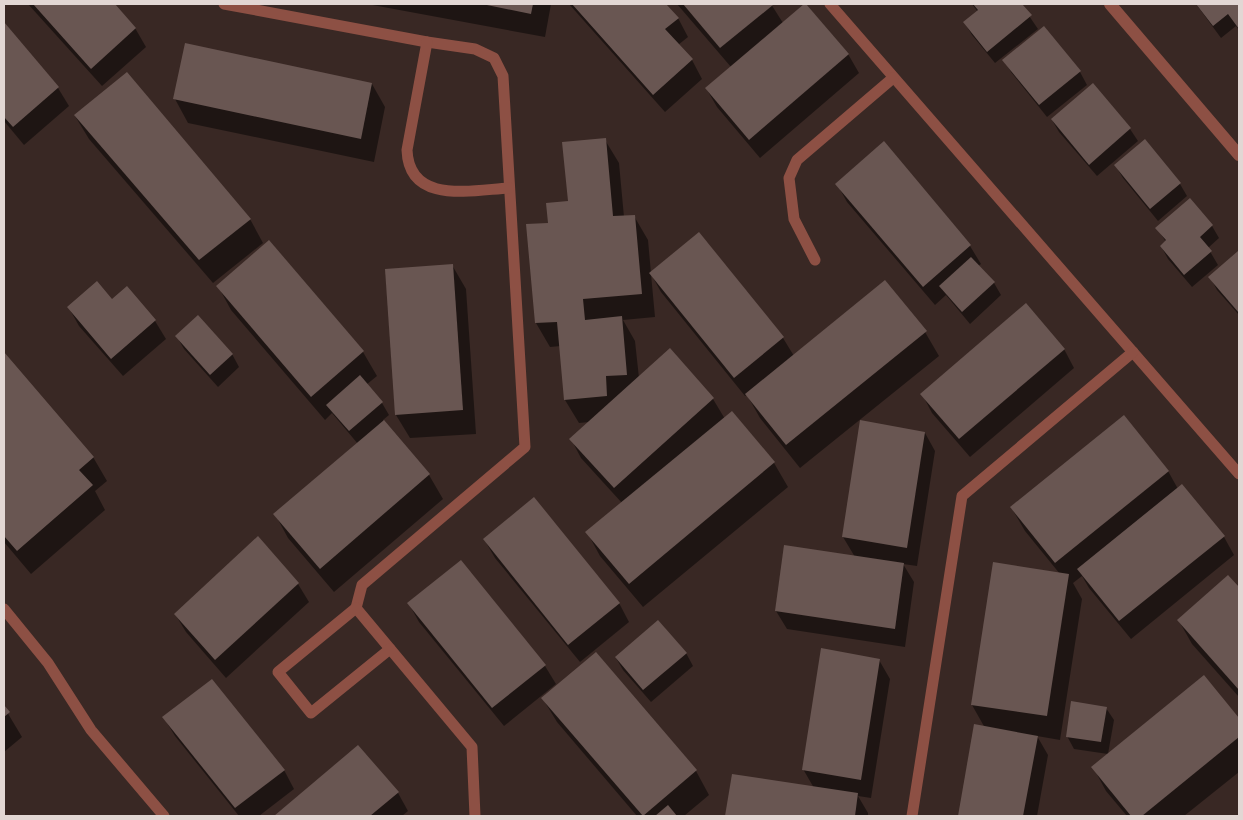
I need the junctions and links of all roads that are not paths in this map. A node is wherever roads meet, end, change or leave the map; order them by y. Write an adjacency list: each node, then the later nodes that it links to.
1 (224, 4): 4 (lane)
2 (830, 4): 5 (lane)
3 (1110, 4): 6 (street)
4 (427, 42): 7 (lane); 7 (lane)
5 (893, 78): 8 (lane); 9 (lane)
6 (1239, 155)
7 (509, 188): 12 (lane)
8 (816, 260)
9 (1133, 352): 10 (lane); 16 (lane)
10 (1239, 474)
11 (4, 608): 14 (lane)
12 (356, 608): 13 (lane); 13 (lane)
13 (390, 649): 15 (lane)
14 (164, 816)
15 (475, 816)
16 (912, 816)

